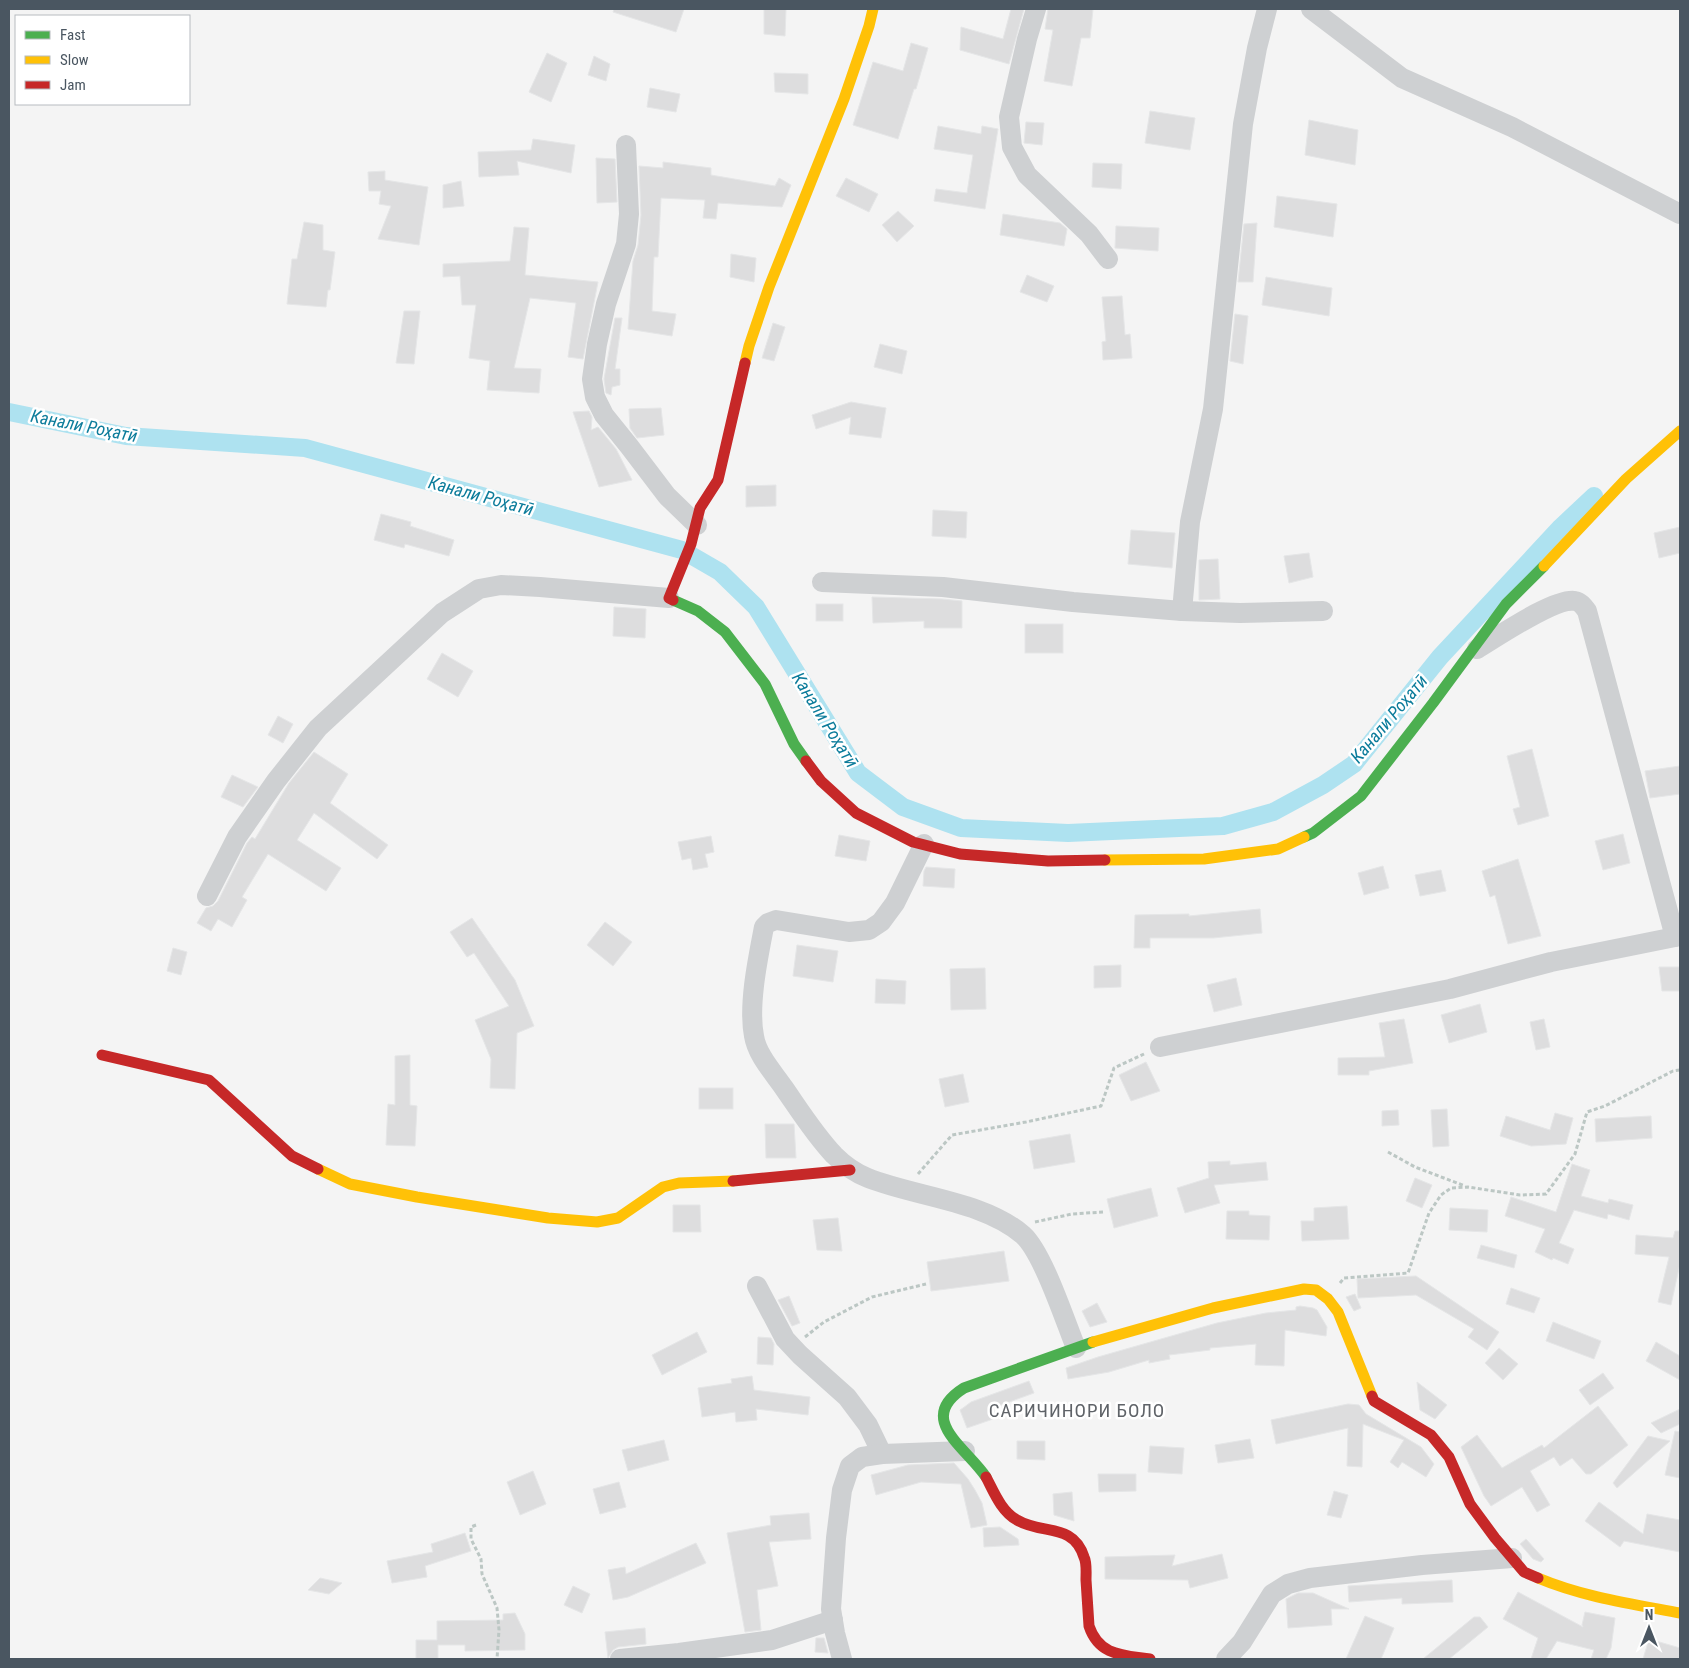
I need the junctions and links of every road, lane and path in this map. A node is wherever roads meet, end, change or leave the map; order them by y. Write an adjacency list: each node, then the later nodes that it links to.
1 (873, 9): 9 (street)
2 (1036, 9): 7 (street)
3 (1267, 9): 13 (street)
4 (1311, 9): 6 (street)
5 (626, 145): 9 (street)
6 (1680, 214)
7 (1108, 259)
8 (1680, 431): 14 (street)
9 (697, 524): 11 (street)
10 (822, 582): 13 (street)
11 (669, 598): 15 (street); 16 (street)
12 (1323, 611): 13 (street)
13 (1182, 612)
14 (1471, 652): 15 (street); 17 (street)
15 (924, 844): 22 (street)
16 (207, 896)
17 (1677, 937): 18 (street)
18 (1160, 1047): 24 (path)
19 (102, 1055): 22 (street)
20 (1680, 1070): 23 (path)
21 (1388, 1152): 23 (path)
22 (850, 1170): 24 (street)
23 (1468, 1186): 29 (path)
24 (904, 1189): 26 (street)
25 (1103, 1212): 26 (path)
26 (1020, 1233): 31 (street)
27 (926, 1284): 30 (path)
28 (757, 1286): 30 (street)
29 (1328, 1299): 31 (street); 35 (street)
30 (793, 1347): 33 (street)
31 (1076, 1348): 32 (street)
32 (965, 1451): 33 (street); 41 (street)
33 (882, 1454): 37 (street)
34 (476, 1525): 38 (path)
35 (1512, 1558): 36 (street); 42 (street)
36 (1680, 1613)
37 (833, 1620): 39 (street); 40 (street)
38 (497, 1659)
39 (620, 1659)
40 (842, 1659)
41 (1150, 1659)
42 (1226, 1659)

